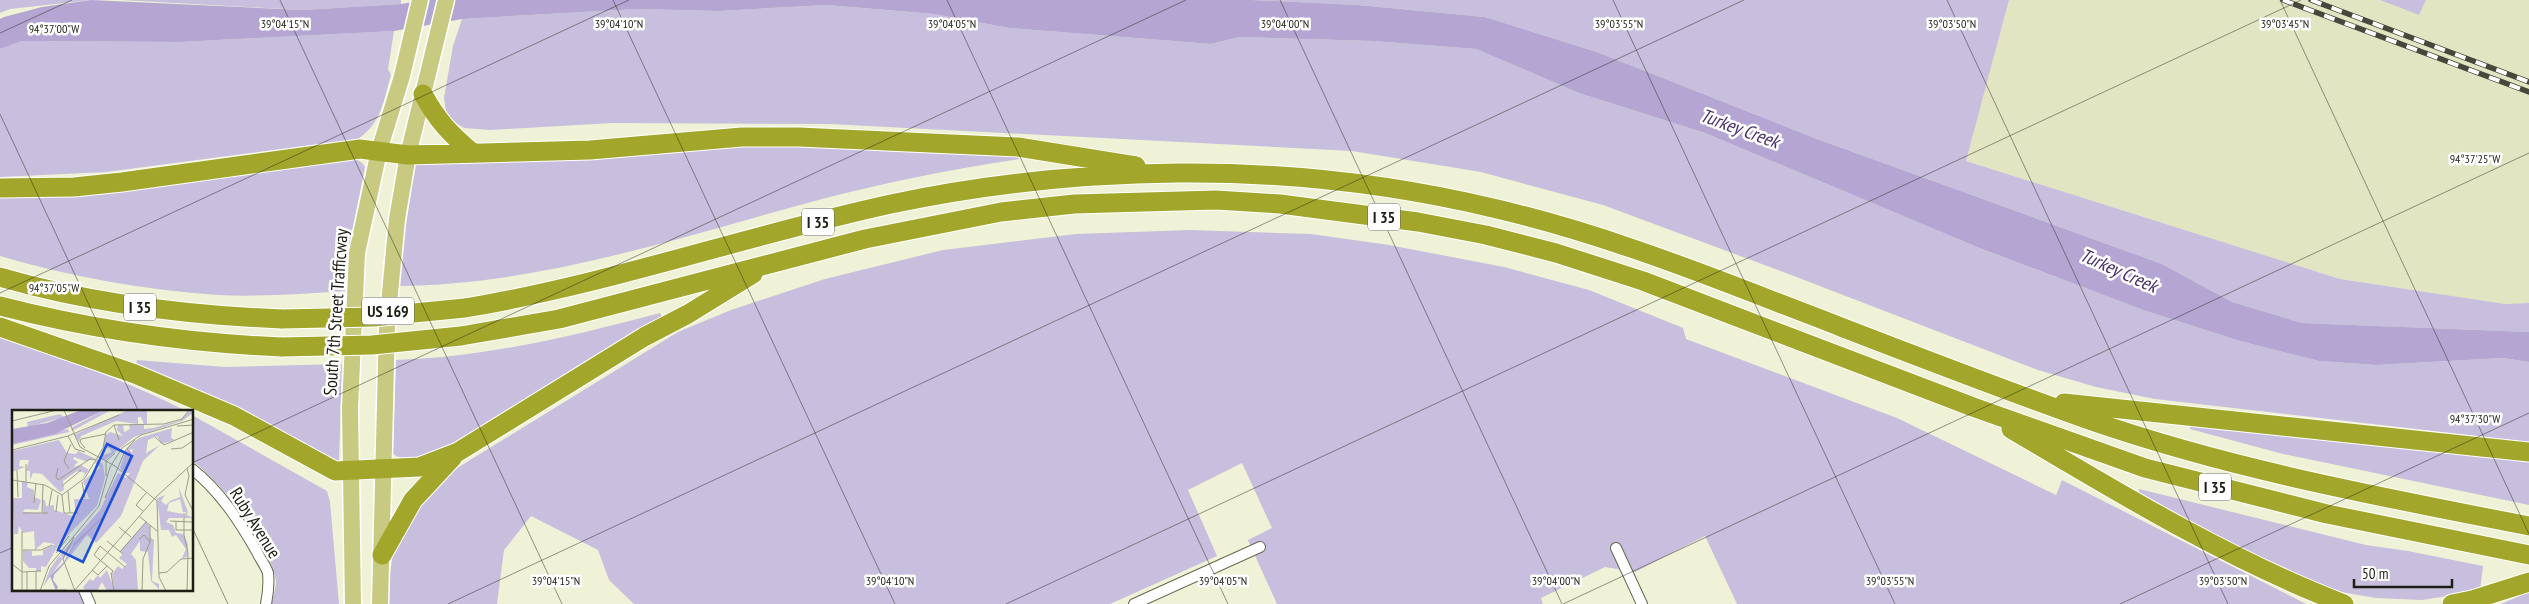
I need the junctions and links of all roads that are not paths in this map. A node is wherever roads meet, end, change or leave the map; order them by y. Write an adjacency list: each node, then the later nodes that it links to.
1 (420, 0): 4 (main road, South 7th Street Trafficway / US 169)
2 (446, 0): 3 (main road, US 169)
3 (424, 88): 5 (highway); 6 (main road, US 169)
4 (379, 151): 6 (highway); 8 (highway); 19 (main road, South 7th Street Trafficway / US 169)
5 (473, 153): 6 (highway); 7 (highway)
6 (408, 155): 17 (main road, US 169)
7 (1177, 173): 10 (highway, I 35, bridge); 13 (highway, I 35)
8 (0, 188)
9 (771, 263): 11 (highway, I 35, bridge); 14 (highway, I 35); 15 (highway)
10 (0, 277)
11 (0, 306)
12 (0, 327): 19 (highway)
13 (2033, 400): 16 (highway); 20 (highway, I 35)
14 (1973, 407): 24 (highway, I 35); 33 (highway)
15 (458, 452): 17 (highway); 23 (highway)
16 (2529, 452)
17 (384, 468): 19 (highway); 23 (main road, US 169)
18 (194, 470): 28 (street, Ruby Avenue)
19 (349, 471): 29 (main road, South 7th Street Trafficway / US 169)
20 (2529, 526)
21 (1260, 547): 31 (street)
22 (1616, 548): 32 (street)
23 (382, 555): 30 (main road, US 169)
24 (2529, 555)
25 (2529, 582): 34 (highway)
26 (85, 592): 27 (street)
27 (90, 604)
28 (266, 604)
29 (353, 604)
30 (380, 604)
31 (1134, 604)
32 (1642, 604)
33 (2344, 604)
34 (2452, 604)

